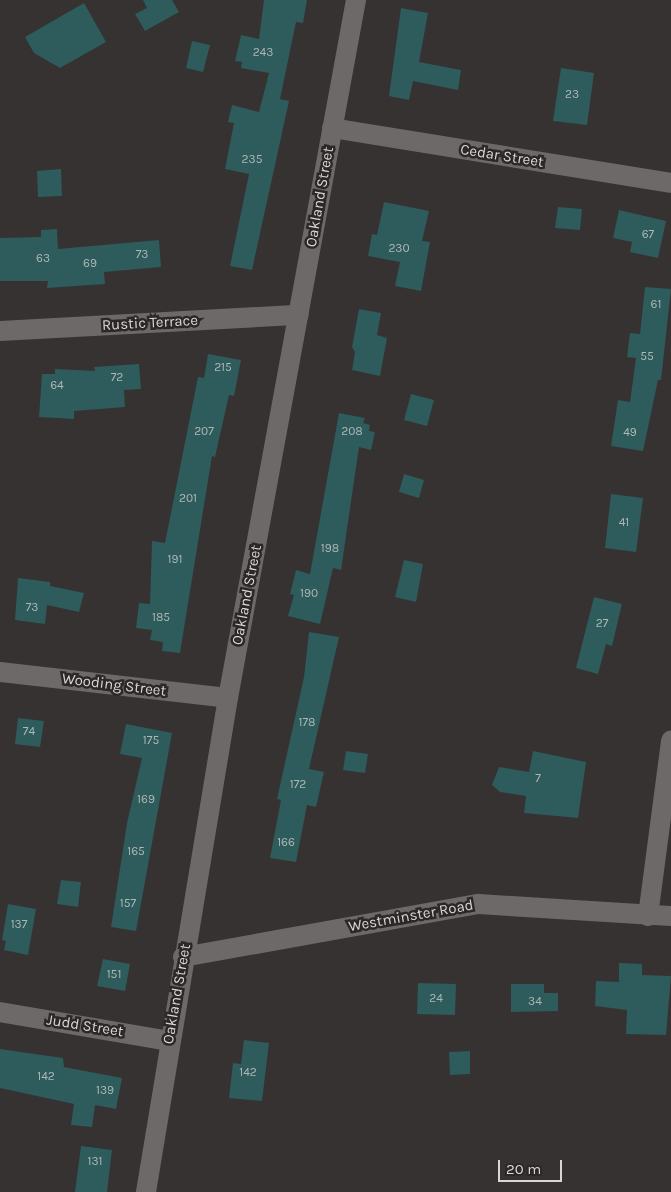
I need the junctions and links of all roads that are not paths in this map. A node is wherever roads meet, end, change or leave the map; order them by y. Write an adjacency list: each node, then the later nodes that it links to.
1 (356, 0): 2 (street, Oakland Street)
2 (332, 128): 3 (street, Cedar Street); 4 (street, Oakland Street)
3 (671, 184)
4 (299, 315): 5 (street, Rustic Terrace); 7 (street, Oakland Street)
5 (0, 331)
6 (0, 672): 7 (street, Wooding Street)
7 (228, 698): 11 (street, Oakland Street)
8 (671, 741): 9 (street)
9 (648, 916): 10 (street, Westminster Road); 11 (street, Westminster Road)
10 (671, 916)
11 (183, 957): 13 (street, Oakland Street)
12 (0, 1012): 13 (street, Judd Street)
13 (169, 1041): 14 (street, Oakland Street)
14 (146, 1192)

